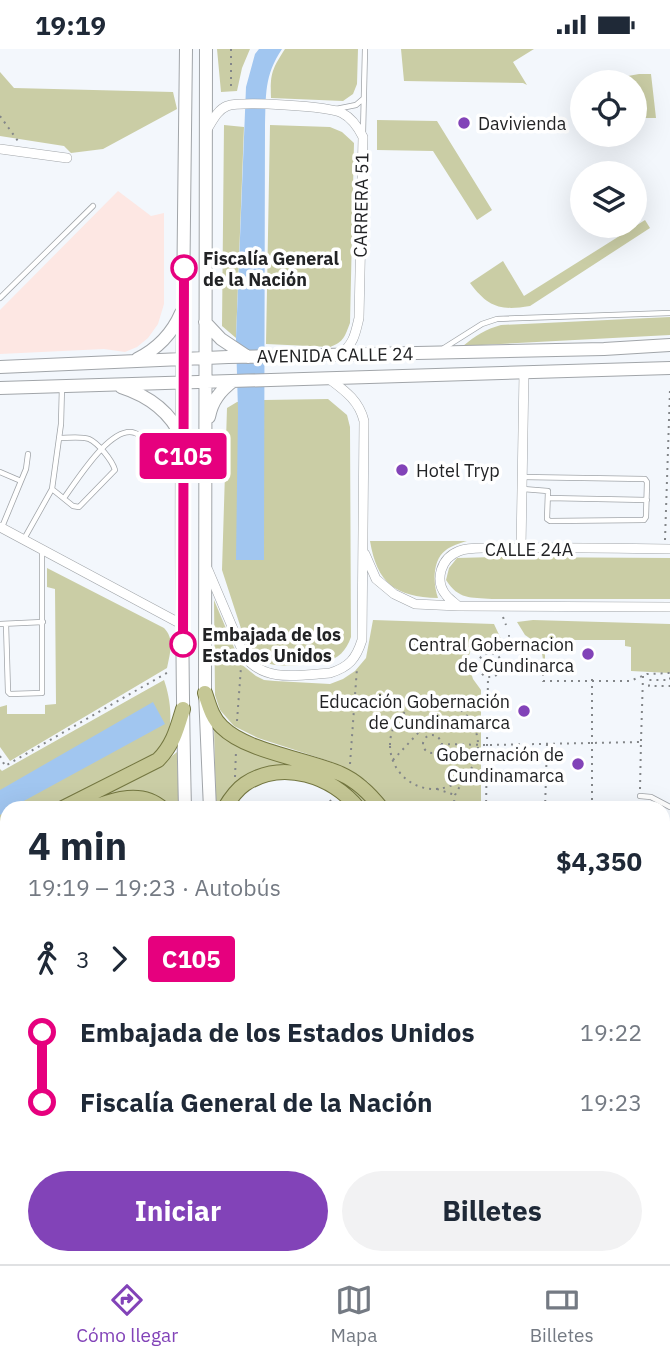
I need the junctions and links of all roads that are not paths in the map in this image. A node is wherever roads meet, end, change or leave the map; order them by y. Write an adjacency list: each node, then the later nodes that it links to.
1 (186, 49): 12 (main road)
2 (206, 49): 6 (main road)
3 (365, 49): 4 (lane, CARRERA 51)
4 (365, 98): 5 (lane); 7 (lane, CARRERA 51)
5 (332, 109): 6 (street); 7 (street)
6 (206, 132): 14 (main road)
7 (363, 137): 17 (street, CARRERA 51)
8 (0, 149): 9 (street)
9 (67, 158)
10 (93, 206): 11 (lane)
11 (0, 298)
12 (183, 306): 20 (main road); 21 (main road)
13 (670, 313): 16 (lane)
14 (205, 321): 18 (main road); 19 (main road)
15 (670, 345): 16 (main road, AVENIDA CALLE 24)
16 (438, 353): 17 (main road, AVENIDA CALLE 24)
17 (340, 355): 18 (main road, AVENIDA CALLE 24)
18 (248, 357): 19 (main road, AVENIDA CALLE 24)
19 (204, 358): 20 (main road, AVENIDA CALLE 24); 28 (main road)
20 (183, 359): 21 (main road, AVENIDA CALLE 24); 27 (main road)
21 (132, 361): 22 (main road, AVENIDA CALLE 24)
22 (0, 367)
23 (670, 368): 24 (main road, AVENIDA CALLE 24)
24 (524, 372): 25 (main road, AVENIDA CALLE 24); 39 (street)
25 (328, 378): 26 (main road, AVENIDA CALLE 24); 50 (street)
26 (233, 381): 28 (main road, AVENIDA CALLE 24); 32 (main road)
27 (183, 382): 28 (main road, AVENIDA CALLE 24); 29 (main road, AVENIDA CALLE 24); 34 (main road)
28 (205, 382): 32 (main road)
29 (110, 384): 30 (main road, AVENIDA CALLE 24); 34 (main road)
30 (62, 385): 31 (main road, AVENIDA CALLE 24); 33 (lane)
31 (0, 388)
32 (206, 426): 52 (main road)
33 (59, 438): 35 (lane); 41 (lane)
34 (183, 441): 37 (main road)
35 (101, 449): 37 (lane); 43 (lane); 43 (lane)
36 (28, 454): 40 (lane)
37 (183, 469): 57 (main road)
38 (0, 472): 40 (lane)
39 (522, 477): 42 (street); 45 (lane)
40 (21, 481): 46 (lane)
41 (52, 489): 43 (lane); 47 (lane)
42 (522, 489): 44 (lane); 48 (street)
43 (64, 498)
44 (548, 498): 45 (lane); 45 (lane)
45 (647, 500)
46 (1, 527): 47 (street)
47 (24, 539): 49 (street)
48 (521, 548): 51 (street, CALLE 24A); 53 (street, CALLE 24A)
49 (42, 549): 55 (lane); 57 (street)
50 (363, 549): 52 (street); 53 (street)
51 (667, 549)
52 (205, 564): 58 (main road)
53 (458, 606): 54 (street)
54 (670, 607)
55 (43, 622): 56 (lane); 56 (lane)
56 (3, 624)
57 (183, 625): 59 (main road)
58 (205, 693): 65 (main road); 68 (main road)
59 (183, 709): 61 (main road); 64 (main road)
60 (640, 796): 69 (lane)
61 (77, 801)
62 (114, 801): 63 (main road)
63 (153, 801)
64 (185, 801)
65 (210, 801)
66 (230, 801): 67 (main road)
67 (351, 801)
68 (375, 801)
69 (659, 801)

